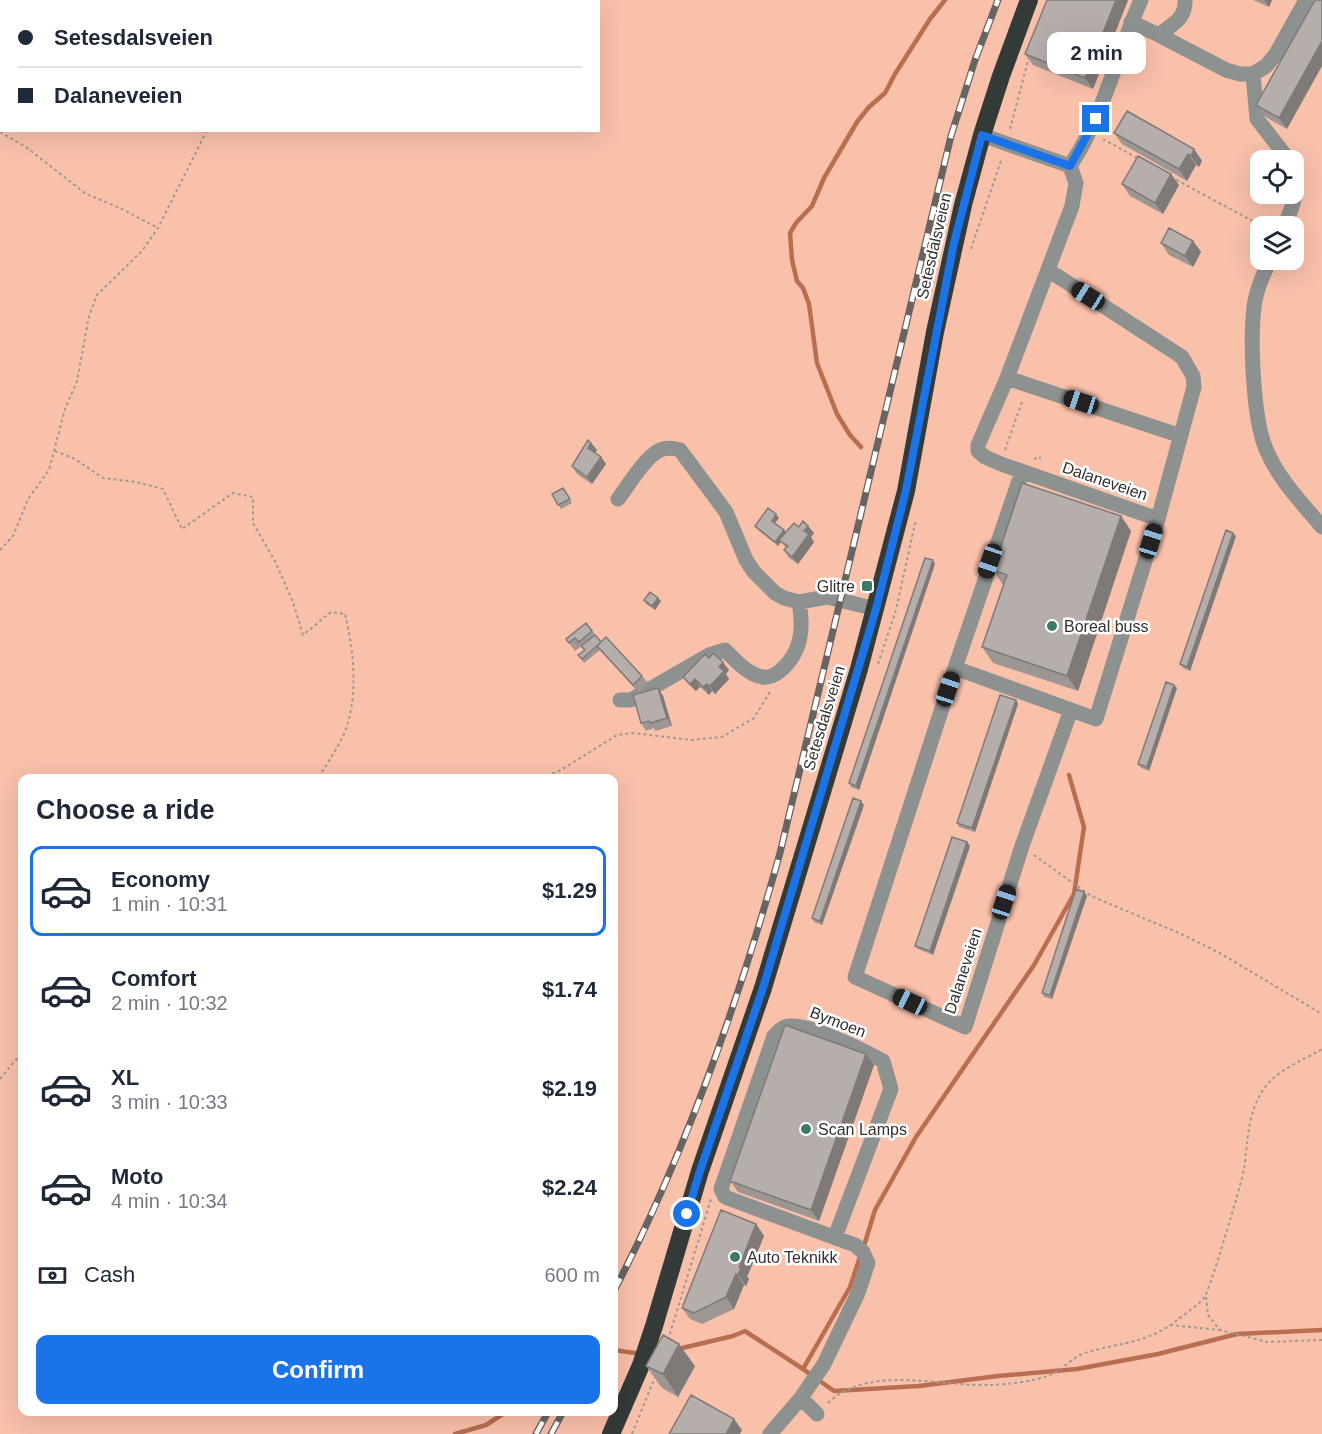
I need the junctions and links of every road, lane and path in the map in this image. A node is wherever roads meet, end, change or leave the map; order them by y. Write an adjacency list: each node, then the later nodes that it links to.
1 (1029, 0): 11 (highway, Setesdalsveien)
2 (1141, 0): 5 (lane)
3 (1185, 0): 6 (lane)
4 (1306, 0): 7 (lane)
5 (1131, 22): 6 (lane); 10 (lane)
6 (1159, 35): 7 (lane)
7 (1253, 74): 12 (lane)
8 (0, 132): 17 (path)
9 (206, 132): 17 (path)
10 (1090, 132): 13 (path); 14 (lane)
11 (982, 135): 14 (lane); 31 (highway, Setesdalsveien)
12 (1281, 150)
13 (1140, 160)
14 (1070, 166): 18 (lane, Dalaneveien)
15 (1171, 177): 16 (path)
16 (1250, 220)
17 (158, 228): 23 (path)
18 (1048, 270): 20 (lane, Dalaneveien); 22 (lane)
19 (1266, 270): 28 (lane)
20 (1007, 378): 21 (lane); 24 (lane, Dalaneveien)
21 (1027, 385): 22 (lane); 24 (path)
22 (1181, 436): 27 (lane)
23 (55, 451): 29 (path); 36 (path)
24 (1001, 464): 25 (lane, Dalaneveien)
25 (1022, 472): 27 (lane, Dalaneveien); 32 (lane, Dalaneveien)
26 (618, 500): 30 (lane)
27 (1158, 519): 35 (lane, Dalaneveien)
28 (1322, 527)
29 (0, 550)
30 (800, 602): 31 (lane); 33 (lane)
31 (876, 609): 50 (highway, Setesdalsveien)
32 (955, 668): 35 (lane, Dalaneveien); 38 (lane, Dalaneveien)
33 (775, 676): 34 (lane); 37 (path)
34 (620, 700)
35 (1071, 710): 38 (lane, Dalaneveien)
36 (320, 774)
37 (551, 774)
38 (1022, 846): 39 (path)
39 (1322, 1014)
40 (1322, 1049): 44 (path)
41 (18, 1058): 42 (path)
42 (0, 1079)
43 (835, 1237): 43 (lane, Bymoen); 48 (lane, Bymoen)
44 (1206, 1297): 45 (path); 46 (path)
45 (1170, 1325): 46 (path); 49 (path)
46 (1220, 1330): 47 (path)
47 (1322, 1340)
48 (801, 1398): 49 (lane); 51 (lane, Bymoen)
49 (817, 1414)
50 (611, 1434)
51 (770, 1434)

